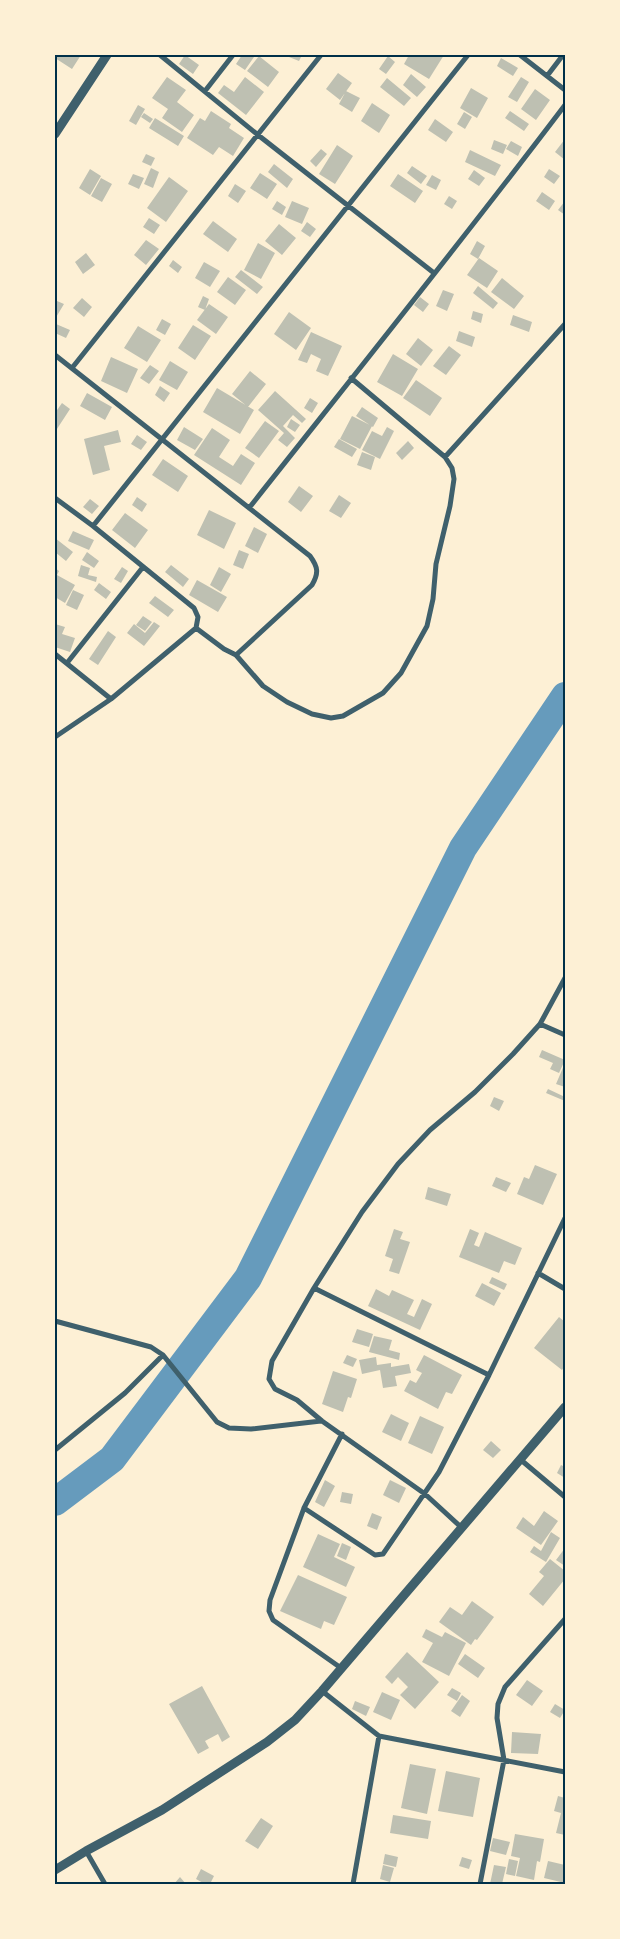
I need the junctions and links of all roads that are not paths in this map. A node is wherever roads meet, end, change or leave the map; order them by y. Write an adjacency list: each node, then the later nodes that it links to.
1 (107, 55): 12 (street)
2 (160, 55): 10 (street)
3 (233, 55): 10 (street)
4 (321, 55): 13 (street)
5 (468, 55): 14 (street)
6 (520, 55): 8 (street)
7 (563, 55): 8 (street)
8 (547, 76): 9 (street)
9 (565, 90)
10 (205, 91): 13 (street)
11 (565, 105): 15 (street)
12 (55, 134)
13 (258, 134): 14 (street); 18 (street)
14 (348, 205): 15 (street); 20 (street)
15 (434, 273): 19 (street)
16 (565, 324): 21 (street)
17 (55, 355): 18 (street)
18 (72, 368): 20 (street)
19 (351, 378): 21 (street); 23 (street)
20 (162, 439): 23 (street); 24 (street)
21 (445, 457): 28 (street)
22 (55, 498): 24 (street)
23 (249, 508): 28 (street)
24 (93, 526): 25 (street)
25 (143, 567): 26 (street); 29 (street)
26 (196, 628): 28 (street); 30 (street)
27 (55, 654): 29 (street)
28 (236, 655)
29 (67, 663): 30 (street)
30 (111, 699): 31 (street)
31 (55, 737)
32 (565, 978): 33 (street)
33 (540, 1024): 34 (street); 37 (street)
34 (565, 1035)
35 (565, 1218): 36 (street)
36 (538, 1273): 38 (street); 41 (street)
37 (314, 1288): 41 (street); 43 (street)
38 (565, 1289)
39 (55, 1321): 40 (street)
40 (163, 1355): 43 (street); 45 (street)
41 (489, 1375): 47 (street)
42 (565, 1407): 46 (street)
43 (322, 1421): 44 (street)
44 (342, 1434): 47 (street); 49 (street)
45 (55, 1450)
46 (521, 1460): 48 (street); 50 (street)
47 (424, 1494): 49 (street); 50 (street)
48 (565, 1497)
49 (304, 1508): 52 (street)
50 (462, 1528): 52 (street)
51 (565, 1619): 55 (street)
52 (341, 1668): 53 (street)
53 (322, 1691): 54 (street); 57 (street)
54 (379, 1736): 55 (street); 60 (street)
55 (504, 1760): 56 (street); 61 (street)
56 (565, 1772)
57 (86, 1851): 58 (street); 59 (street)
58 (55, 1870)
59 (105, 1884)
60 (353, 1884)
61 (480, 1884)

